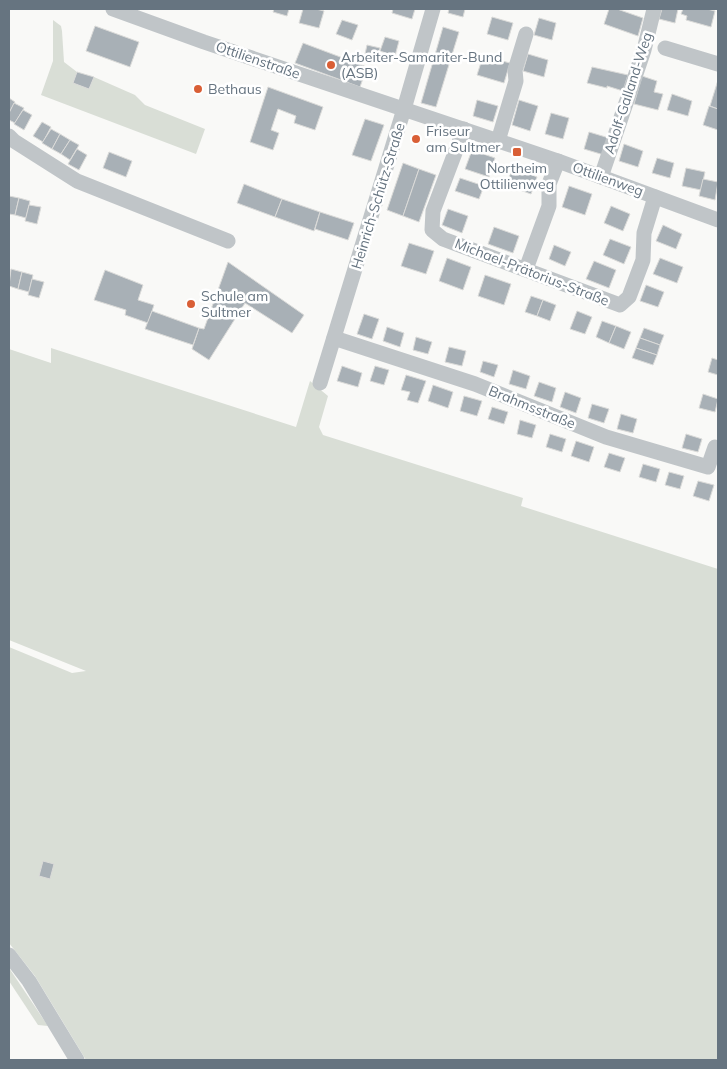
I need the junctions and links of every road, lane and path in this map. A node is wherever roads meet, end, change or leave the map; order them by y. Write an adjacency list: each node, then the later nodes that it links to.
1 (113, 9): 7 (street, Ottilienstraße)
2 (433, 9): 7 (street, Heinrich-Schütz-Straße)
3 (654, 9): 12 (street, Adolf-Galland-Weg)
4 (526, 34): 10 (street)
5 (665, 48): 6 (street)
6 (718, 64)
7 (404, 109): 8 (street, Ottilienweg); 17 (street, Heinrich-Schütz-Straße)
8 (464, 129): 10 (street, Ottilienweg); 16 (street, Michael-Prätorius-Straße)
9 (9, 136): 15 (street)
10 (498, 141): 11 (street, Ottilienweg)
11 (558, 161): 12 (street, Ottilienweg); 16 (street)
12 (601, 177): 13 (street, Ottilienweg)
13 (655, 197): 14 (street, Ottilienweg); 16 (street, Michael-Prätorius-Straße)
14 (718, 220)
15 (228, 241)
16 (526, 269)
17 (334, 338): 18 (street, Heinrich-Schütz-Straße); 19 (street, Brahmsstraße)
18 (320, 383)
19 (717, 444)
20 (9, 955): 21 (street)
21 (77, 1060)

